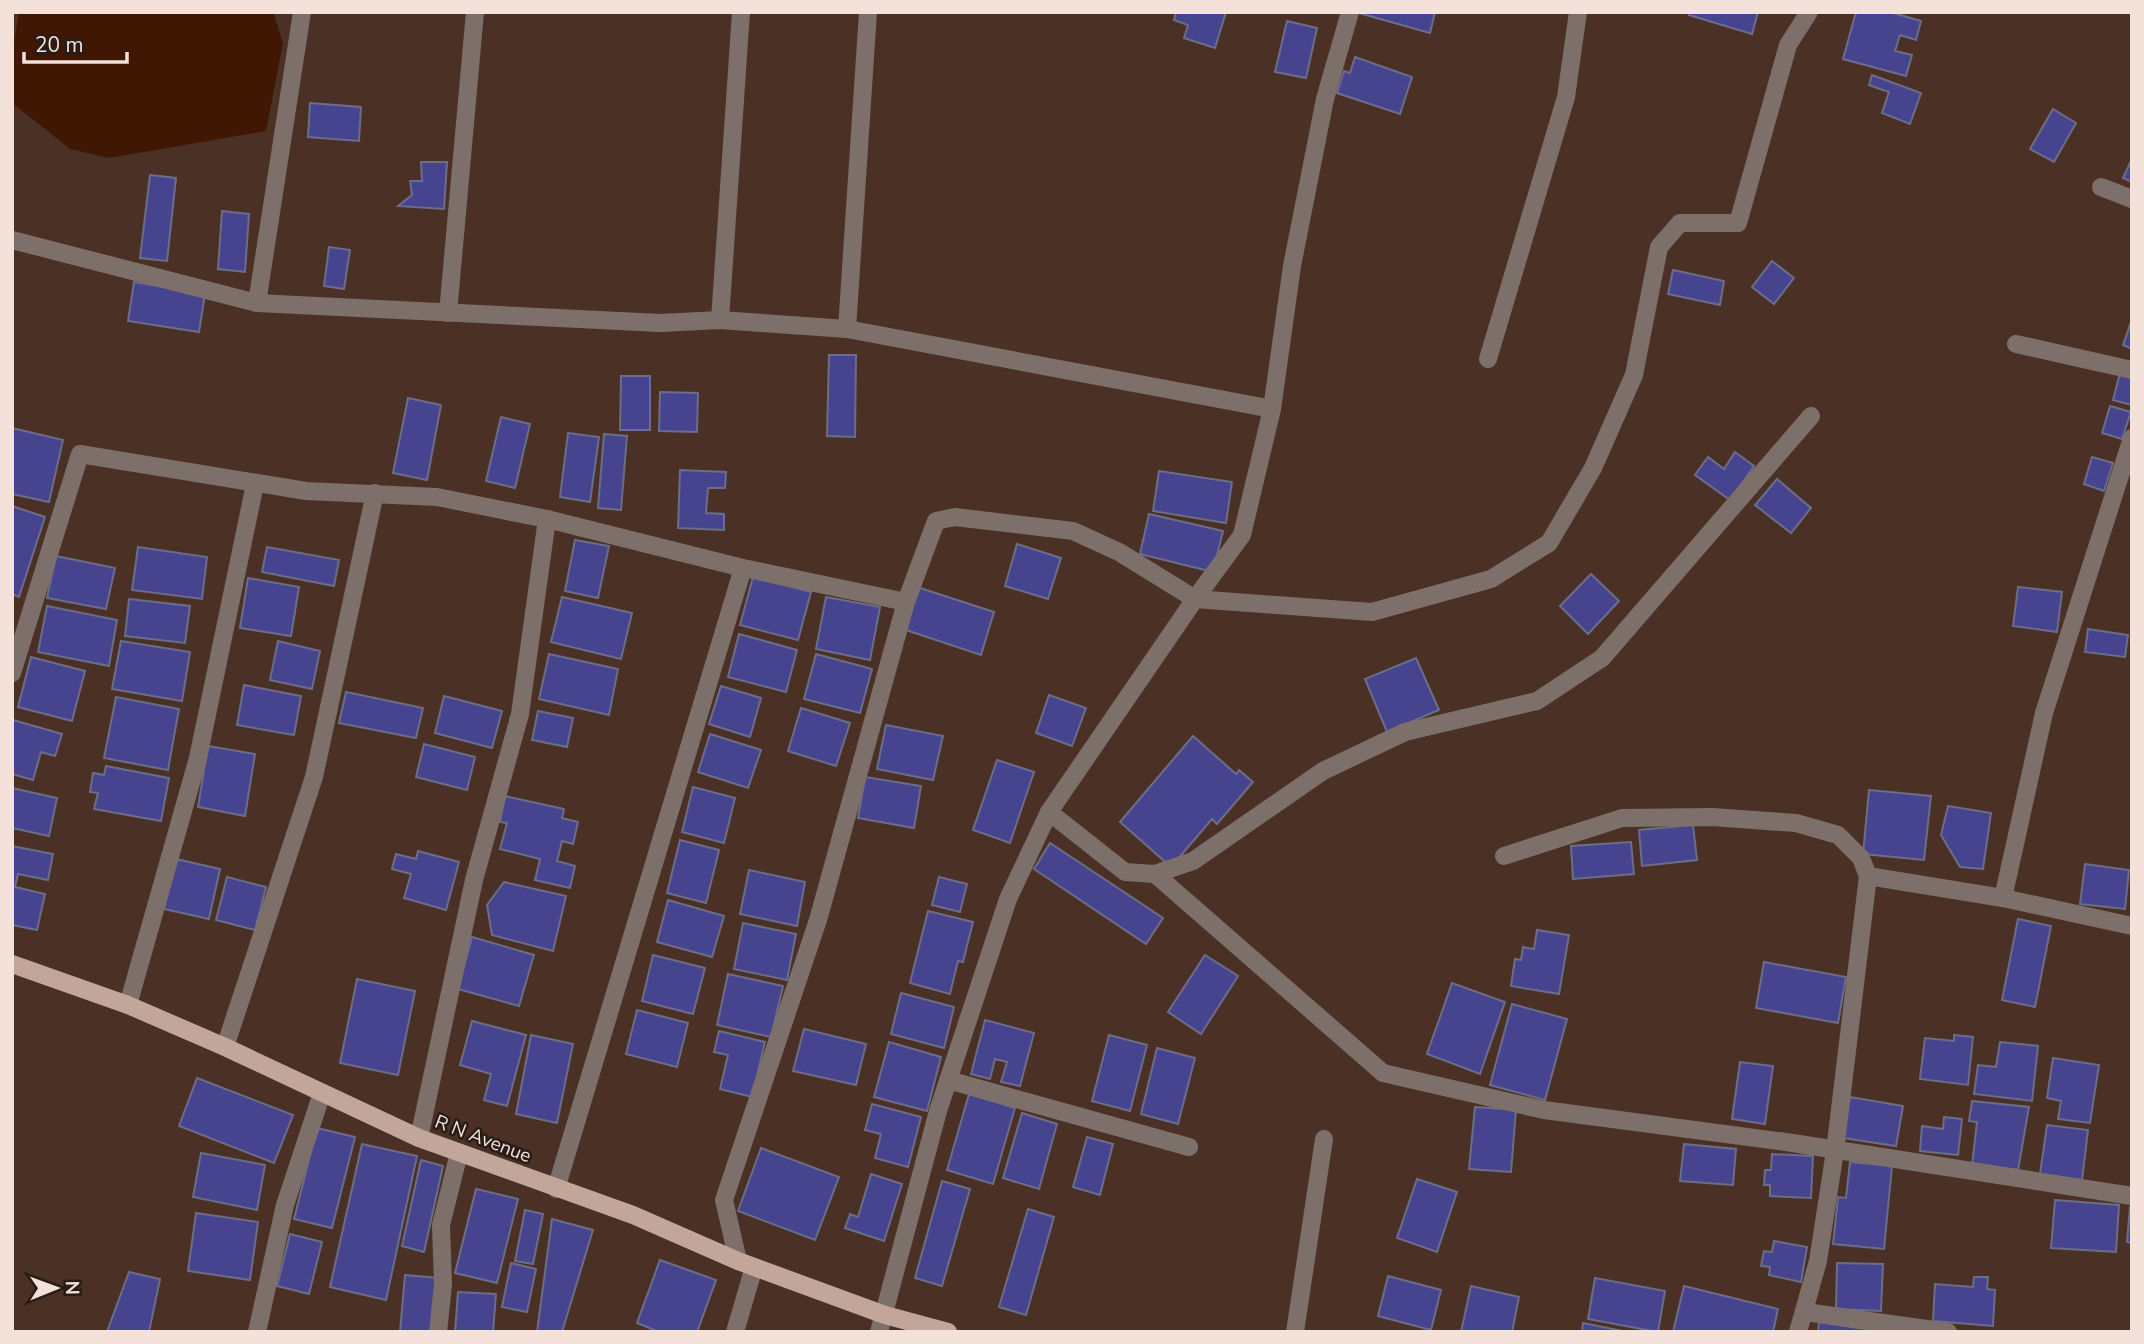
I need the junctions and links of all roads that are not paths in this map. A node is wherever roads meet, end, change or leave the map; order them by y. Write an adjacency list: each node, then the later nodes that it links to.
1 (302, 12): 11 (street)
2 (475, 12): 12 (street)
3 (741, 12): 13 (street)
4 (868, 12): 14 (street)
5 (1350, 12): 18 (street)
6 (1578, 12): 16 (street)
7 (1809, 12): 25 (street)
8 (2101, 187): 9 (street)
9 (2132, 199)
10 (12, 240): 11 (street)
11 (257, 303): 12 (street)
12 (448, 313): 13 (street)
13 (720, 320): 14 (street)
14 (847, 330): 18 (street)
15 (2016, 344): 17 (street)
16 (1489, 359)
17 (2132, 370)
18 (1272, 409): 25 (street)
19 (1811, 416): 30 (street)
20 (2132, 438): 32 (street)
21 (255, 484): 22 (street); 27 (street); 35 (street)
22 (376, 493): 23 (street); 36 (street)
23 (547, 519): 24 (street); 39 (street)
24 (743, 568): 26 (street); 44 (street)
25 (1195, 599): 26 (street); 28 (street)
26 (906, 602): 46 (street)
27 (12, 673)
28 (1049, 812): 30 (street); 37 (street)
29 (1504, 856): 31 (street)
30 (1155, 874): 42 (street)
31 (1868, 876): 32 (street); 42 (street)
32 (2003, 898): 33 (street)
33 (2132, 926)
34 (12, 964): 35 (main road, R N Avenue)
35 (128, 1005): 36 (main road, R N Avenue)
36 (225, 1047): 38 (main road, R N Avenue)
37 (948, 1080): 41 (street); 48 (street)
38 (322, 1093): 39 (main road, R N Avenue); 49 (street)
39 (419, 1138): 43 (main road, R N Avenue)
40 (1324, 1139): 53 (street)
41 (1189, 1147)
42 (1835, 1151): 45 (street); 47 (street)
43 (459, 1153): 44 (main road, R N Avenue); 50 (street)
44 (556, 1189): 46 (main road, R N Avenue)
45 (2132, 1196)
46 (746, 1264): 48 (main road, R N Avenue); 51 (street)
47 (1805, 1312): 54 (street); 55 (street)
48 (882, 1324): 52 (main road, R N Avenue)
49 (257, 1332)
50 (438, 1332)
51 (734, 1332)
52 (948, 1332)
53 (1295, 1332)
54 (1798, 1332)
55 (1948, 1332)

